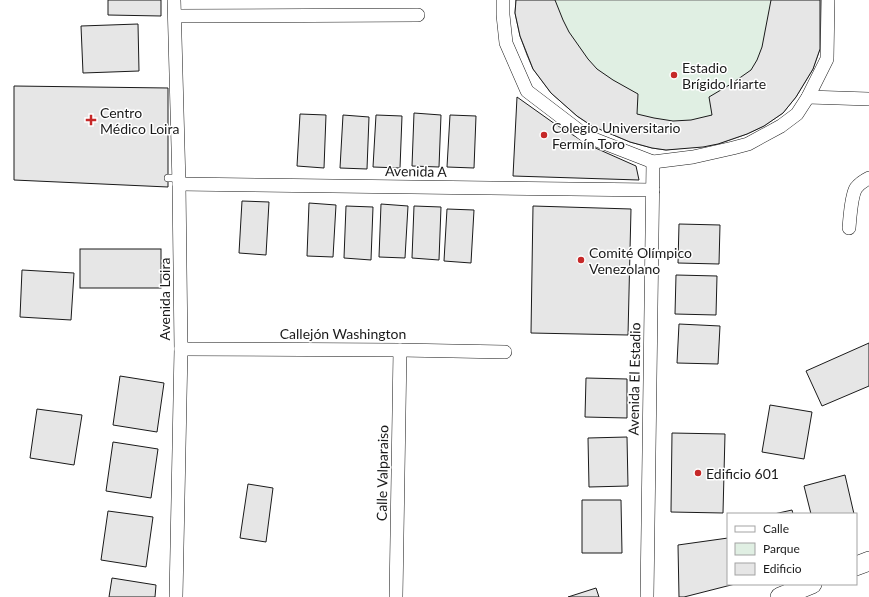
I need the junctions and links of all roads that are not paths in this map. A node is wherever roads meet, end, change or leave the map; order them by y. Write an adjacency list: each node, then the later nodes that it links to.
1 (174, 0): 5 (street, Avenida Loira)
2 (503, 0): 8 (street)
3 (828, 0): 6 (street)
4 (418, 15): 5 (street)
5 (174, 16): 10 (street, Avenida Loira)
6 (808, 97): 7 (street); 8 (street)
7 (869, 99)
8 (652, 162): 11 (street, Avenida El Estadio)
9 (869, 178): 12 (street)
10 (175, 180): 11 (street, Avenida A); 13 (street, Avenida Loira)
11 (653, 190): 21 (street, Avenida El Estadio)
12 (849, 228)
13 (181, 349): 14 (street, Callejón Washington); 19 (street, Avenida Loira)
14 (400, 350): 15 (street, Callejón Washington); 20 (street, Calle Valparaiso)
15 (505, 352)
16 (869, 561): 17 (main road)
17 (857, 566)
18 (810, 585): 22 (main road)
19 (176, 597)
20 (396, 597)
21 (647, 597)
22 (780, 597)

